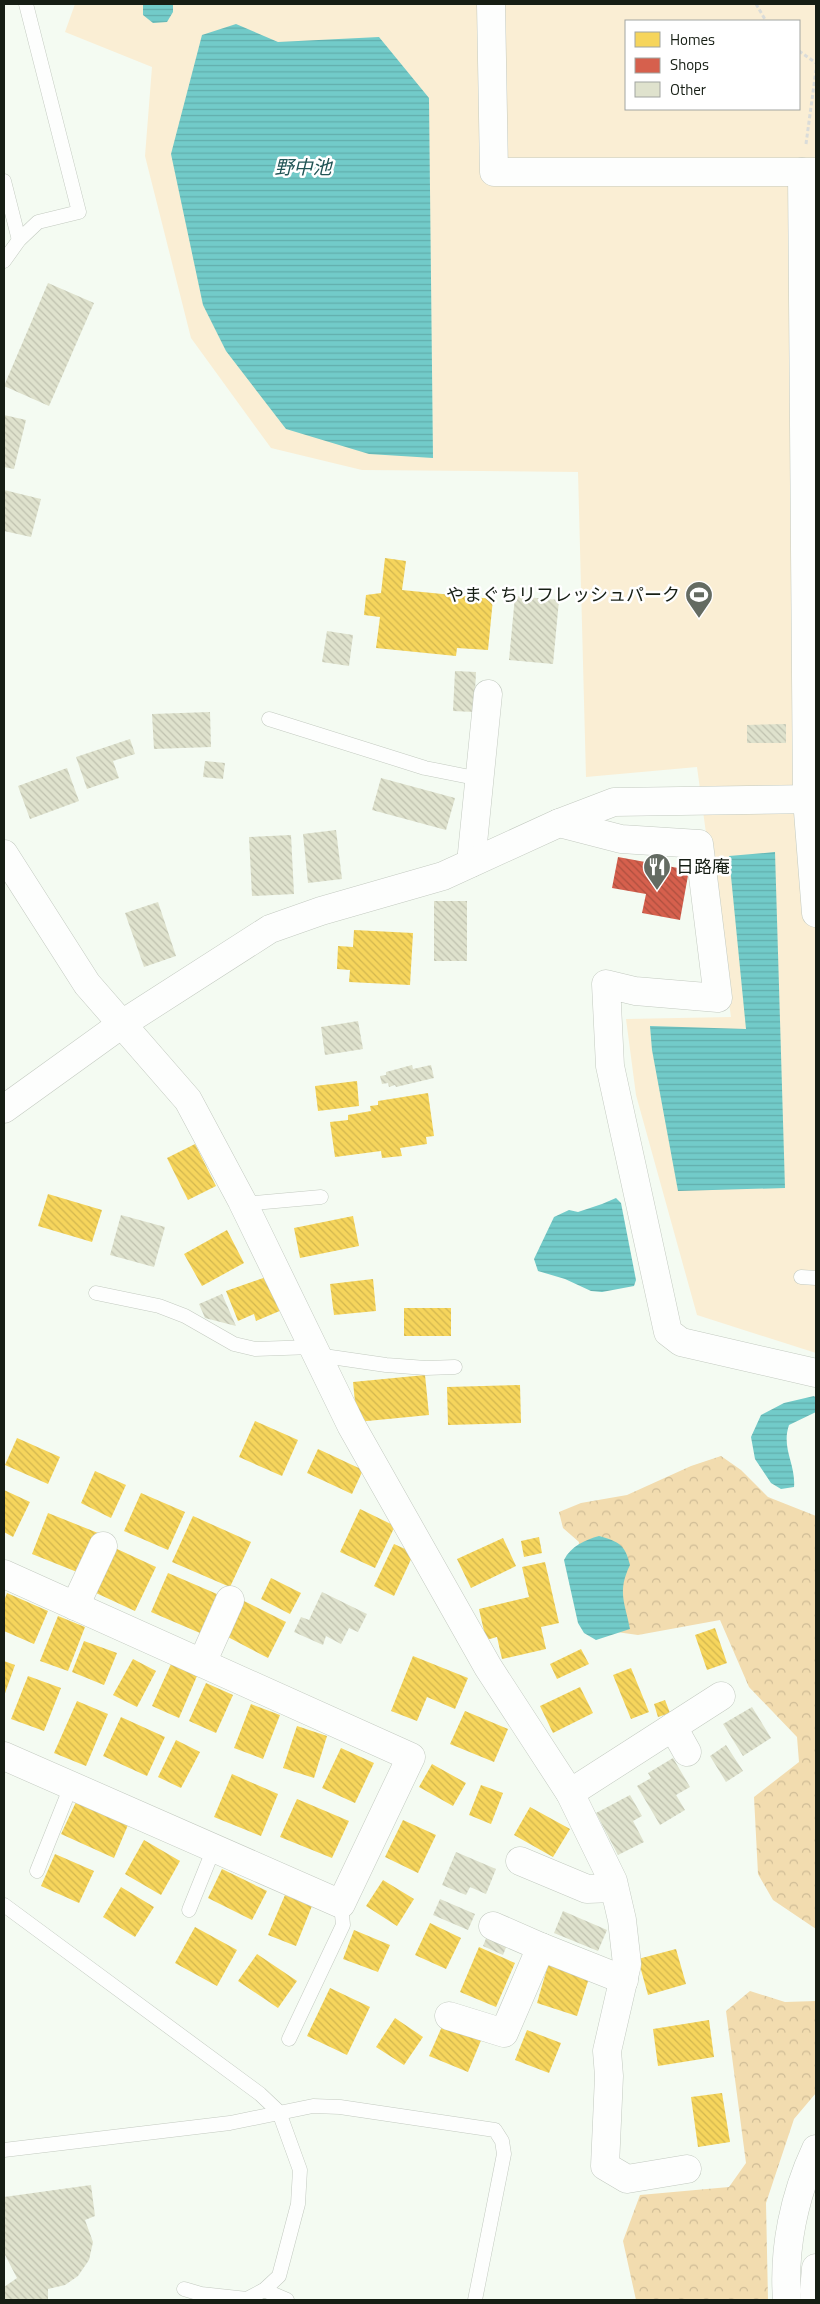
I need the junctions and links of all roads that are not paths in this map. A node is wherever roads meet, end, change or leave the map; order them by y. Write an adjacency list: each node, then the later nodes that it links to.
1 (26, 4): 5 (lane)
2 (491, 4): 3 (main road)
3 (809, 172): 10 (main road)
4 (4, 181): 5 (lane)
5 (19, 240): 6 (lane)
6 (4, 261)
7 (488, 694): 9 (main road)
8 (269, 719): 9 (lane)
9 (480, 780): 13 (main road)
10 (811, 799): 11 (main road); 14 (main road)
11 (559, 823): 13 (main road); 24 (main road)
12 (4, 854): 15 (main road)
13 (471, 863): 15 (main road)
14 (816, 913)
15 (122, 1024): 16 (main road); 18 (main road)
16 (4, 1109)
17 (321, 1198): 18 (lane)
18 (244, 1204): 22 (main road)
19 (801, 1277): 20 (lane)
20 (816, 1278)
21 (96, 1293): 22 (lane)
22 (315, 1351): 23 (lane); 35 (main road)
23 (455, 1366)
24 (816, 1373)
25 (103, 1546): 28 (main road)
26 (4, 1574): 28 (main road)
27 (230, 1600): 29 (main road)
28 (75, 1606): 29 (main road)
29 (202, 1663): 40 (main road)
30 (721, 1696): 31 (main road)
31 (673, 1727): 32 (main road); 35 (main road)
32 (687, 1752)
33 (4, 1756): 34 (main road)
34 (71, 1786): 36 (main road); 38 (lane)
35 (570, 1794): 39 (main road)
36 (214, 1848): 40 (main road); 42 (lane)
37 (520, 1861): 39 (main road)
38 (37, 1871)
39 (614, 1888): 45 (main road)
40 (341, 1904): 47 (lane)
41 (4, 1905): 48 (lane)
42 (189, 1910)
43 (493, 1926): 44 (main road)
44 (541, 1947): 45 (main road); 46 (main road)
45 (624, 1980): 51 (main road)
46 (449, 2016)
47 (289, 2039)
48 (279, 2112): 50 (lane); 54 (lane); 56 (lane)
49 (816, 2149): 57 (main road)
50 (4, 2150)
51 (687, 2169)
52 (816, 2268): 58 (main road)
53 (184, 2289): 54 (lane)
54 (264, 2290): 55 (lane)
55 (287, 2300)
56 (475, 2300)
57 (787, 2300)
58 (815, 2300)

